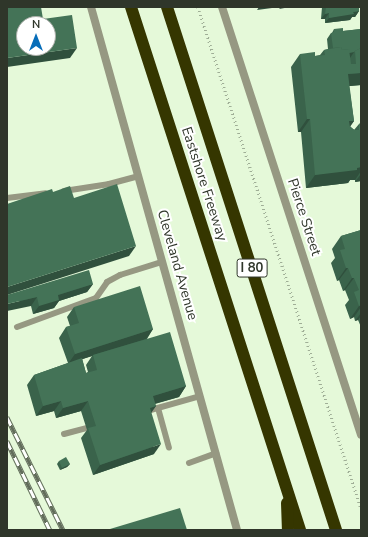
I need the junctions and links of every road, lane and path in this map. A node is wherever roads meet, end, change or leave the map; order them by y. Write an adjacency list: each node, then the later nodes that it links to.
1 (91, 7): 6 (street, Cleveland Avenue)
2 (131, 7): 19 (highway, Eastshore Freeway / I 80)
3 (167, 7): 24 (highway, Eastshore Freeway / I 80)
4 (198, 7): 20 (path)
5 (222, 7): 15 (street, Pierce Street)
6 (138, 176): 7 (lane); 8 (street, Cleveland Avenue)
7 (7, 198)
8 (162, 262): 9 (lane); 10 (street, Cleveland Avenue)
9 (17, 327)
10 (200, 396): 11 (lane); 17 (street, Cleveland Avenue)
11 (158, 408): 12 (lane); 16 (lane)
12 (147, 411)
13 (86, 428): 14 (lane)
14 (64, 434)
15 (361, 435)
16 (169, 448)
17 (216, 453): 18 (lane); 21 (street, Cleveland Avenue)
18 (189, 463)
19 (287, 488): 22 (highway); 23 (highway, Eastshore Freeway / I 80)
20 (361, 508)
21 (237, 530)
22 (288, 530)
23 (300, 530)
24 (336, 530)

